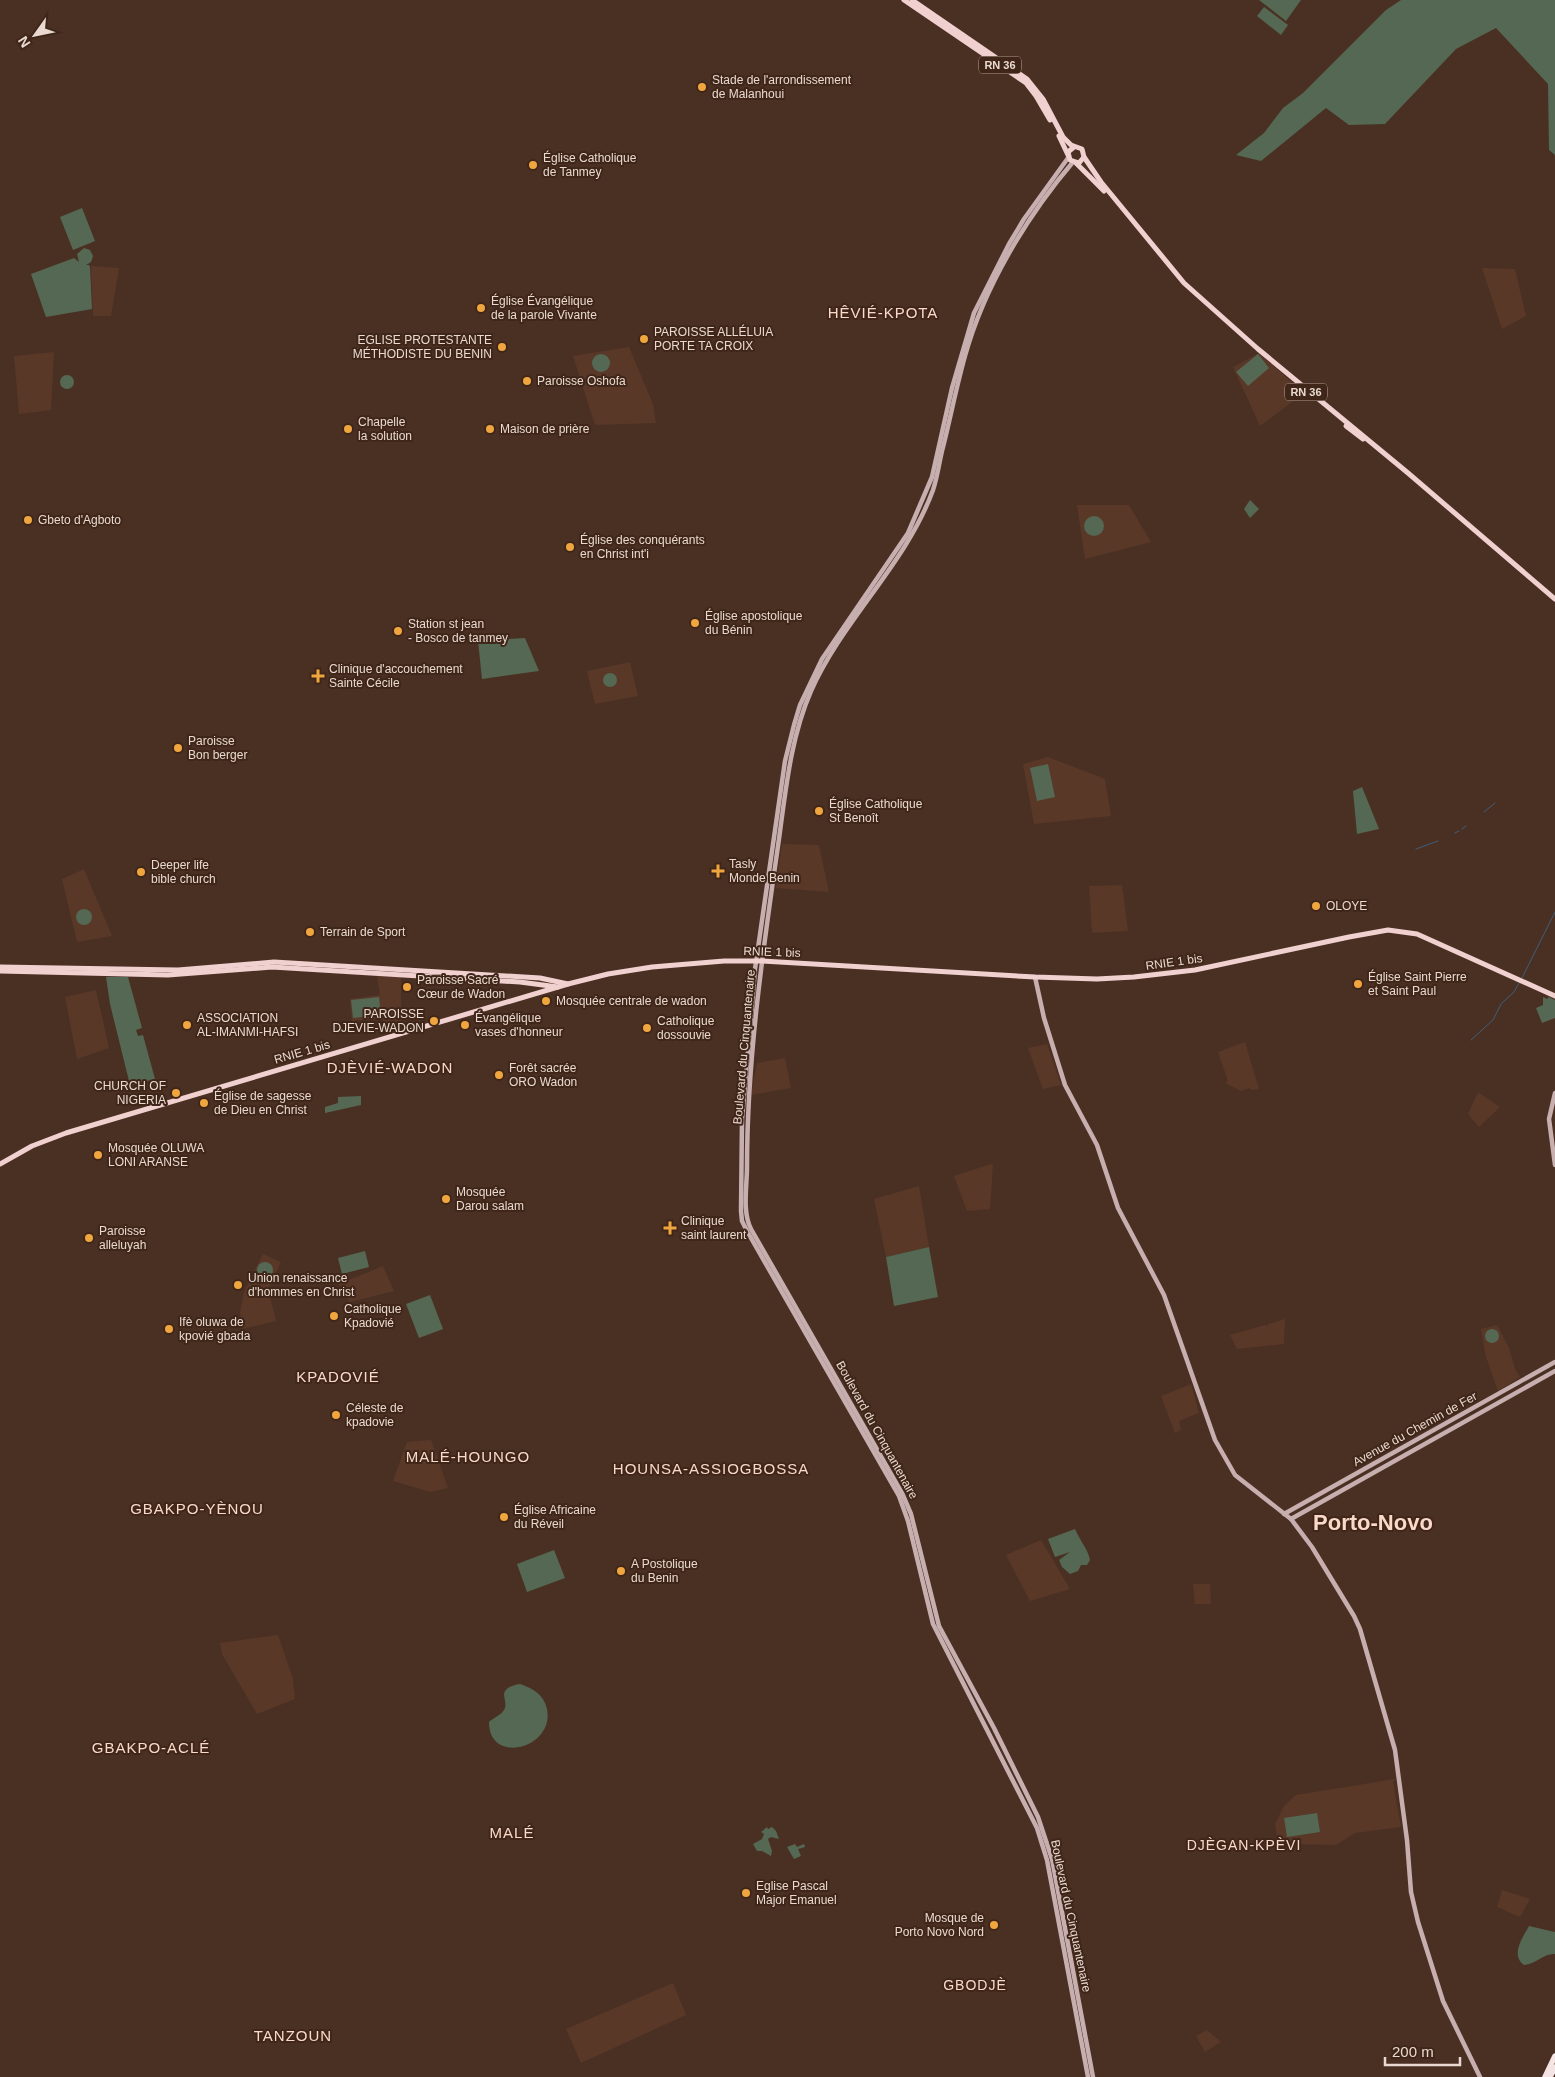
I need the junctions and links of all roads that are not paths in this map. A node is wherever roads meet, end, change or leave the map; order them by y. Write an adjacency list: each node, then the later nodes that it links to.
1 (904, 0): 5 (main road, RN 36)
2 (912, 0): 3 (main road, RN 36)
3 (1074, 147): 4 (main road, RN 36); 5 (main road)
4 (1084, 157): 5 (main road); 6 (main road, RN 36)
5 (1071, 160): 6 (main road, RN 36); 7 (main road)
6 (1555, 601)
7 (759, 961): 10 (main road, RNIE 1 bis); 11 (main road, RNIE 1 bis); 23 (main road, Boulevard du Cinquantenaire); 24 (main road, Boulevard du Cinquantenaire)
8 (0, 967): 11 (main road)
9 (0, 972): 12 (main road)
10 (1035, 978): 13 (main road, RNIE 1 bis); 19 (main road)
11 (568, 984): 12 (main road, RNIE 1 bis)
12 (558, 987): 15 (main road, RNIE 1 bis)
13 (1555, 996)
14 (1555, 1093): 16 (main road)
15 (0, 1164)
16 (1555, 1166)
17 (1555, 1362): 19 (main road, Avenue du Chemin de Fer)
18 (1555, 1371): 20 (main road, Avenue du Chemin de Fer)
19 (1284, 1514): 20 (main road)
20 (1291, 1519): 25 (main road)
21 (1555, 2056): 26 (highway)
22 (1555, 2067): 27 (highway)
23 (1088, 2077)
24 (1093, 2077)
25 (1480, 2077)
26 (1544, 2077)
27 (1550, 2077)

